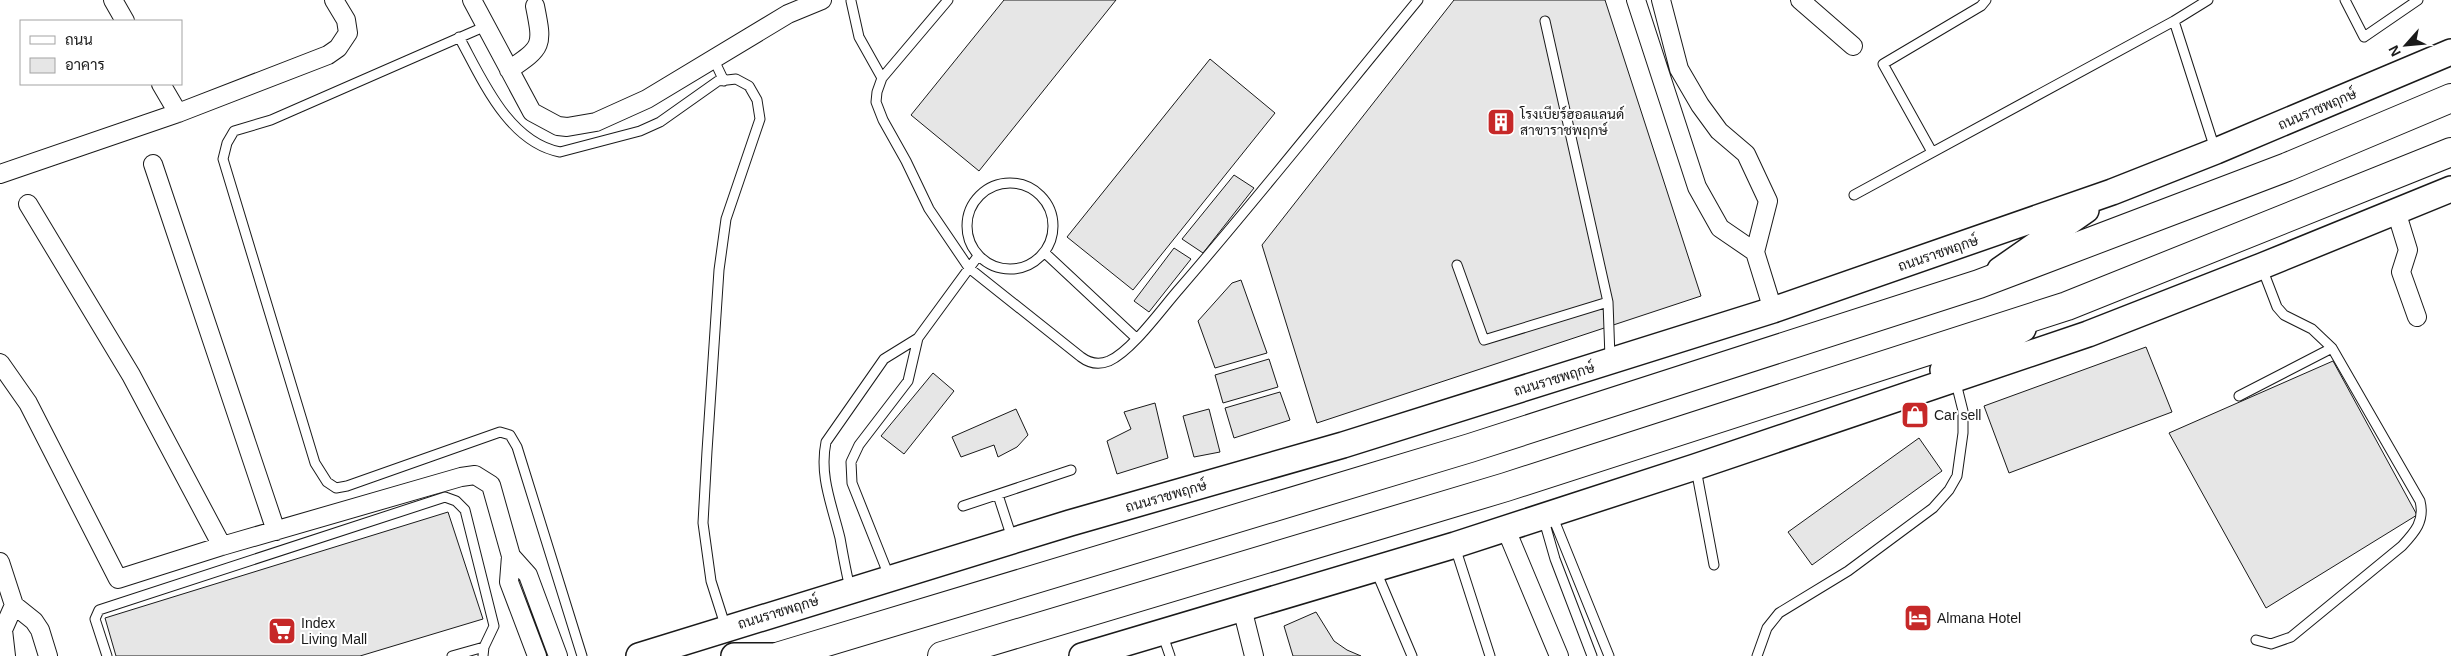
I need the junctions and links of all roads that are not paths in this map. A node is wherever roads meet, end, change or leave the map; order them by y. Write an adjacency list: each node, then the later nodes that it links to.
1 (113, 0): 16 (street)
2 (334, 0): 29 (street)
3 (472, 0): 19 (street)
4 (822, 0): 23 (street)
5 (948, 0): 25 (lane)
6 (1418, 0): 52 (lane)
7 (1636, 0): 40 (street)
8 (1661, 0): 40 (street)
9 (1800, 0): 21 (street)
10 (1986, 0): 31 (lane)
11 (2208, 0): 17 (lane)
12 (2345, 0): 13 (lane)
13 (2418, 0)
14 (851, 1): 25 (lane)
15 (535, 6): 24 (street)
16 (124, 20)
17 (2174, 20): 30 (lane); 31 (lane)
18 (1545, 21): 47 (lane)
19 (486, 26): 20 (lane); 24 (street)
20 (459, 38): 26 (lane); 90 (lane)
21 (1853, 46)
22 (2451, 52): 30 (main road, ถนนราชพฤกษ์)
23 (714, 60): 24 (street); 26 (lane)
24 (509, 70)
25 (882, 78): 45 (lane)
26 (724, 81): 79 (lane)
27 (162, 85): 29 (street)
28 (2451, 98): 46 (main road)
29 (178, 113): 34 (street)
30 (2216, 151): 36 (main road, ถนนราชพฤกษ์)
31 (1932, 152): 37 (lane)
32 (2451, 152): 48 (main road)
33 (153, 164): 65 (street)
34 (0, 174)
35 (2451, 189): 39 (main road)
36 (2112, 192): 46 (main road); 49 (main road, ถนนราชพฤกษ์)
37 (1854, 195)
38 (28, 204): 68 (street)
39 (2396, 211): 44 (main road); 50 (street)
40 (1755, 252): 49 (street)
41 (1045, 253): 42 (lane); 42 (lane); 52 (lane)
42 (978, 256): 45 (lane)
43 (1457, 265): 47 (lane)
44 (2262, 266): 53 (lane); 56 (main road)
45 (968, 268): 51 (lane); 52 (lane)
46 (1979, 284): 93 (main road)
47 (1608, 302): 54 (lane)
48 (2067, 306): 58 (main road); 94 (main road)
49 (1773, 310): 54 (main road, ถนนราชพฤกษ์)
50 (2417, 317)
51 (918, 338): 75 (lane); 76 (lane)
52 (1136, 338)
53 (2332, 348): 57 (lane); 82 (lane)
54 (1610, 361): 66 (main road, ถนนราชพฤกษ์)
55 (0, 363): 68 (street)
56 (1955, 379): 58 (main road); 103 (lane)
57 (2239, 396)
58 (1882, 402): 59 (main road)
59 (1695, 467): 63 (main road); 73 (lane)
60 (1071, 470): 61 (lane)
61 (998, 495): 62 (lane); 66 (lane)
62 (963, 506)
63 (1547, 514): 64 (main road); 69 (lane); 71 (lane)
64 (1506, 527): 67 (main road); 100 (street)
65 (276, 531): 68 (street); 70 (street)
66 (1012, 541): 75 (main road, ถนนราชพฤกษ์)
67 (1454, 545): 74 (main road); 99 (lane)
68 (222, 546)
69 (1567, 554): 71 (lane); 102 (lane)
70 (511, 556): 88 (street); 89 (street)
71 (1555, 559): 101 (lane)
72 (0, 562): 77 (street)
73 (1714, 565)
74 (1375, 569): 78 (main road); 98 (lane)
75 (890, 579): 76 (main road, ถนนราชพฤกษ์)
76 (850, 591): 79 (main road, ถนนราชพฤกษ์)
77 (14, 605): 80 (street); 85 (street)
78 (1242, 608): 81 (main road); 97 (street)
79 (726, 628): 91 (main road, ถนนราชพฤกษ์)
80 (2, 629): 84 (street)
81 (1162, 632): 95 (main road); 96 (lane)
82 (2256, 640)
83 (484, 651): 86 (lane); 87 (lane)
84 (6, 656)
85 (48, 656)
86 (107, 656)
87 (452, 656)
88 (537, 656)
89 (558, 656)
90 (582, 656)
91 (639, 656)
92 (734, 656): 93 (main road)
93 (780, 656)
94 (942, 656)
95 (1082, 656)
96 (1170, 656)
97 (1254, 656)
98 (1412, 656)
99 (1490, 656)
100 (1559, 656)
101 (1592, 656)
102 (1609, 656)
103 (1757, 656)

